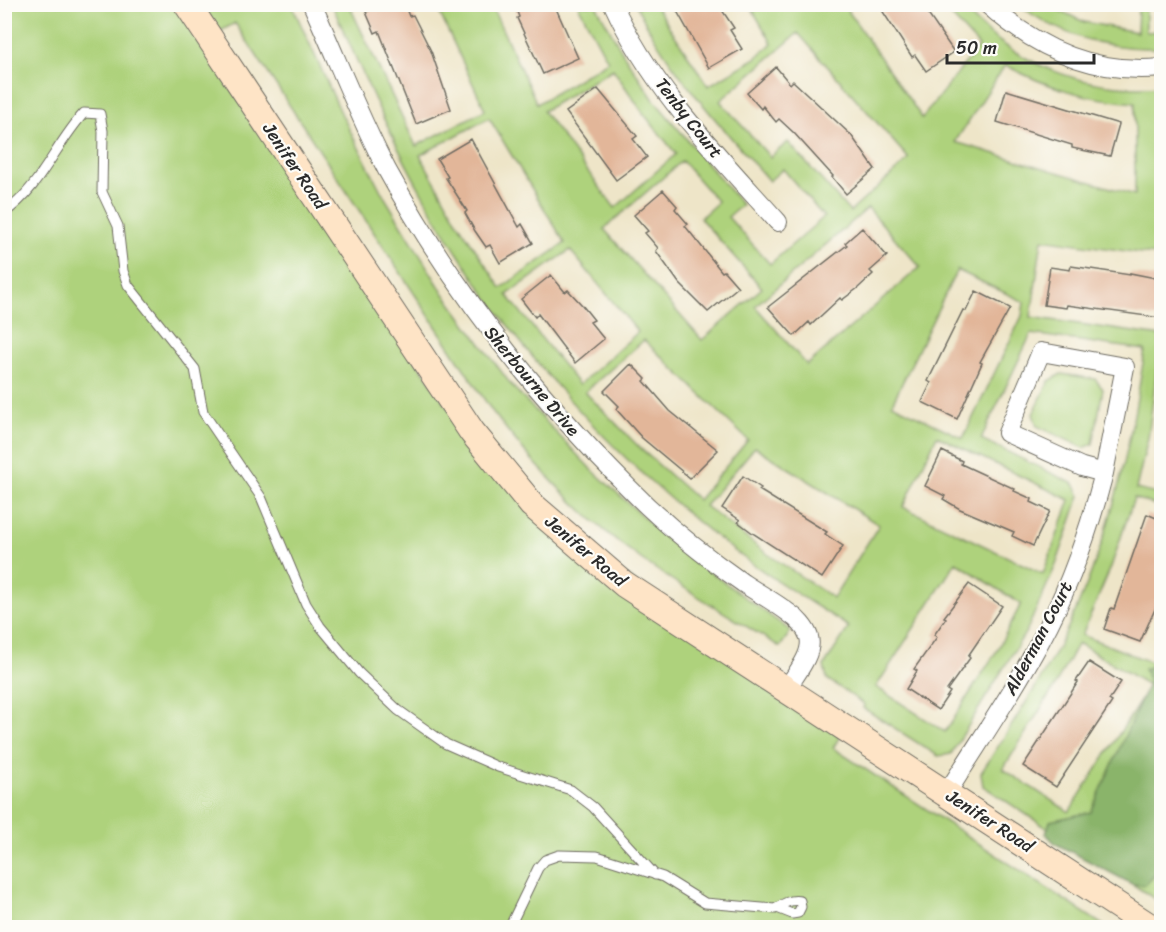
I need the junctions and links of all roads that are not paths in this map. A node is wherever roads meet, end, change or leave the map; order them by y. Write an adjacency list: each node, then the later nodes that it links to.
1 (187, 4): 9 (street, Jenifer Road)
2 (312, 4): 9 (street, Sherbourne Drive)
3 (614, 4): 7 (street, Tenby Court)
4 (987, 4): 5 (street)
5 (1161, 68)
6 (4, 213): 11 (lane)
7 (778, 222)
8 (1104, 473): 8 (street, Alderman Court); 10 (street, Alderman Court)
9 (786, 690): 10 (street, Jenifer Road)
10 (947, 793): 14 (street, Jenifer Road)
11 (655, 875): 12 (lane); 13 (lane)
12 (777, 908)
13 (509, 927)
14 (1152, 927)

